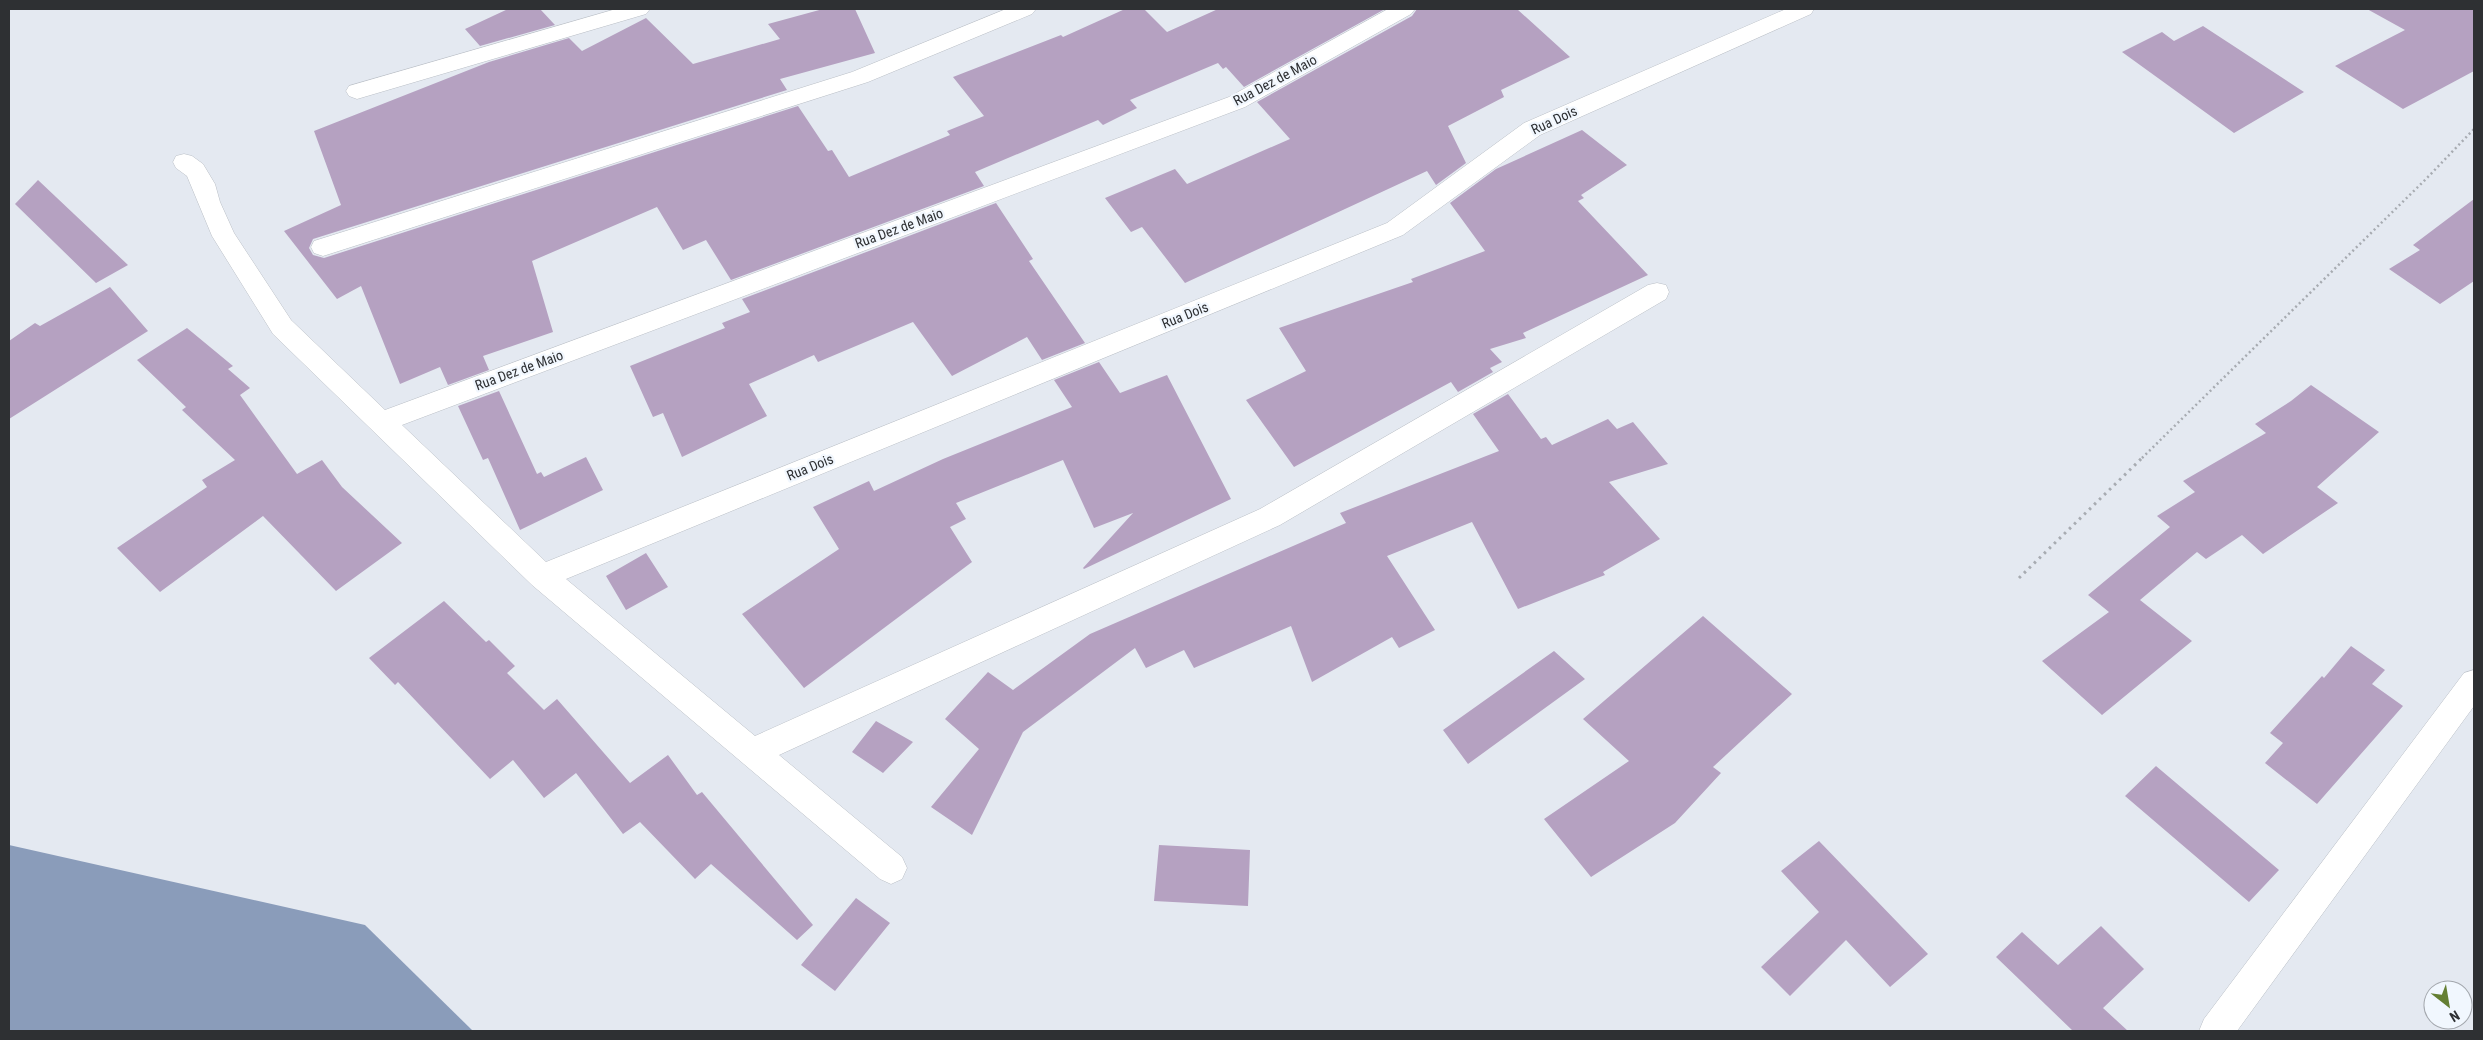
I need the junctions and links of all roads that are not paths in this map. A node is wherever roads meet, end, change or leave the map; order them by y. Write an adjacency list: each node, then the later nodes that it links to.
1 (639, 9): 5 (street)
2 (1025, 9): 7 (street)
3 (1404, 9): 9 (street, Rua Dez de Maio)
4 (1804, 9): 10 (street, Rua Dois)
5 (357, 91)
6 (184, 162): 9 (street)
7 (322, 247)
8 (1657, 292): 12 (street)
9 (382, 422): 10 (street)
10 (542, 576): 12 (street)
11 (2474, 683): 14 (street)
12 (752, 752): 13 (street)
13 (892, 868)
14 (2216, 1031)

